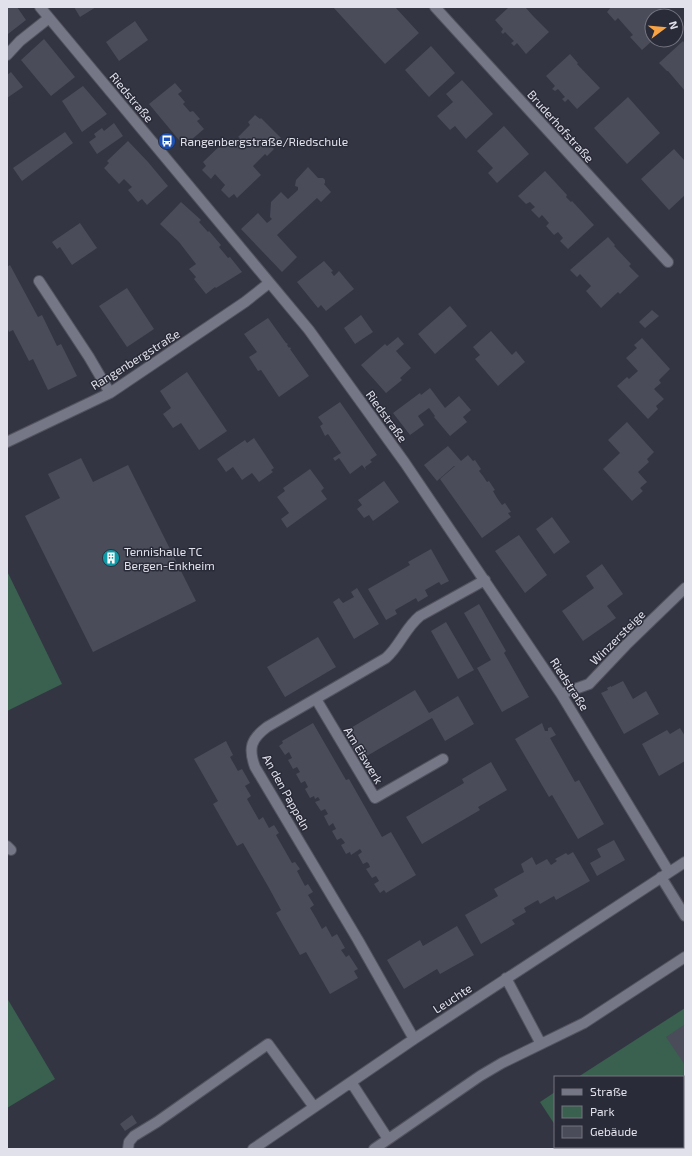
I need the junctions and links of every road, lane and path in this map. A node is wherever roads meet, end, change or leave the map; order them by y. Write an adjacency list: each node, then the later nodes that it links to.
1 (40, 7): 3 (street, Riedstraße)
2 (435, 7): 5 (street, Bruderhofstraße)
3 (49, 18): 4 (street); 7 (street, Riedstraße)
4 (7, 55)
5 (668, 262)
6 (39, 282): 8 (street)
7 (269, 283): 8 (street, Rangenbergstraße); 10 (street, Riedstraße)
8 (110, 393): 9 (street, Rangenbergstraße)
9 (7, 442)
10 (485, 580): 12 (street, Riedstraße); 13 (street, An den Pappeln)
11 (685, 588): 12 (street, Winzersteige)
12 (561, 694): 16 (street, Riedstraße)
13 (316, 699): 14 (street, Am Eiswerk); 20 (street, An den Pappeln)
14 (443, 759)
15 (685, 862): 16 (street, Leuchte)
16 (665, 875): 17 (street, Riedstraße); 19 (street, Leuchte)
17 (685, 916)
18 (685, 957): 21 (street)
19 (506, 978): 20 (street, Leuchte); 21 (street)
20 (414, 1039): 22 (street, Leuchte)
21 (541, 1044): 24 (street)
22 (351, 1082): 23 (street, Leuchte); 24 (street)
23 (314, 1107): 25 (street); 26 (street, Leuchte)
24 (388, 1139): 27 (street)
25 (128, 1149)
26 (253, 1149)
27 (374, 1149)

